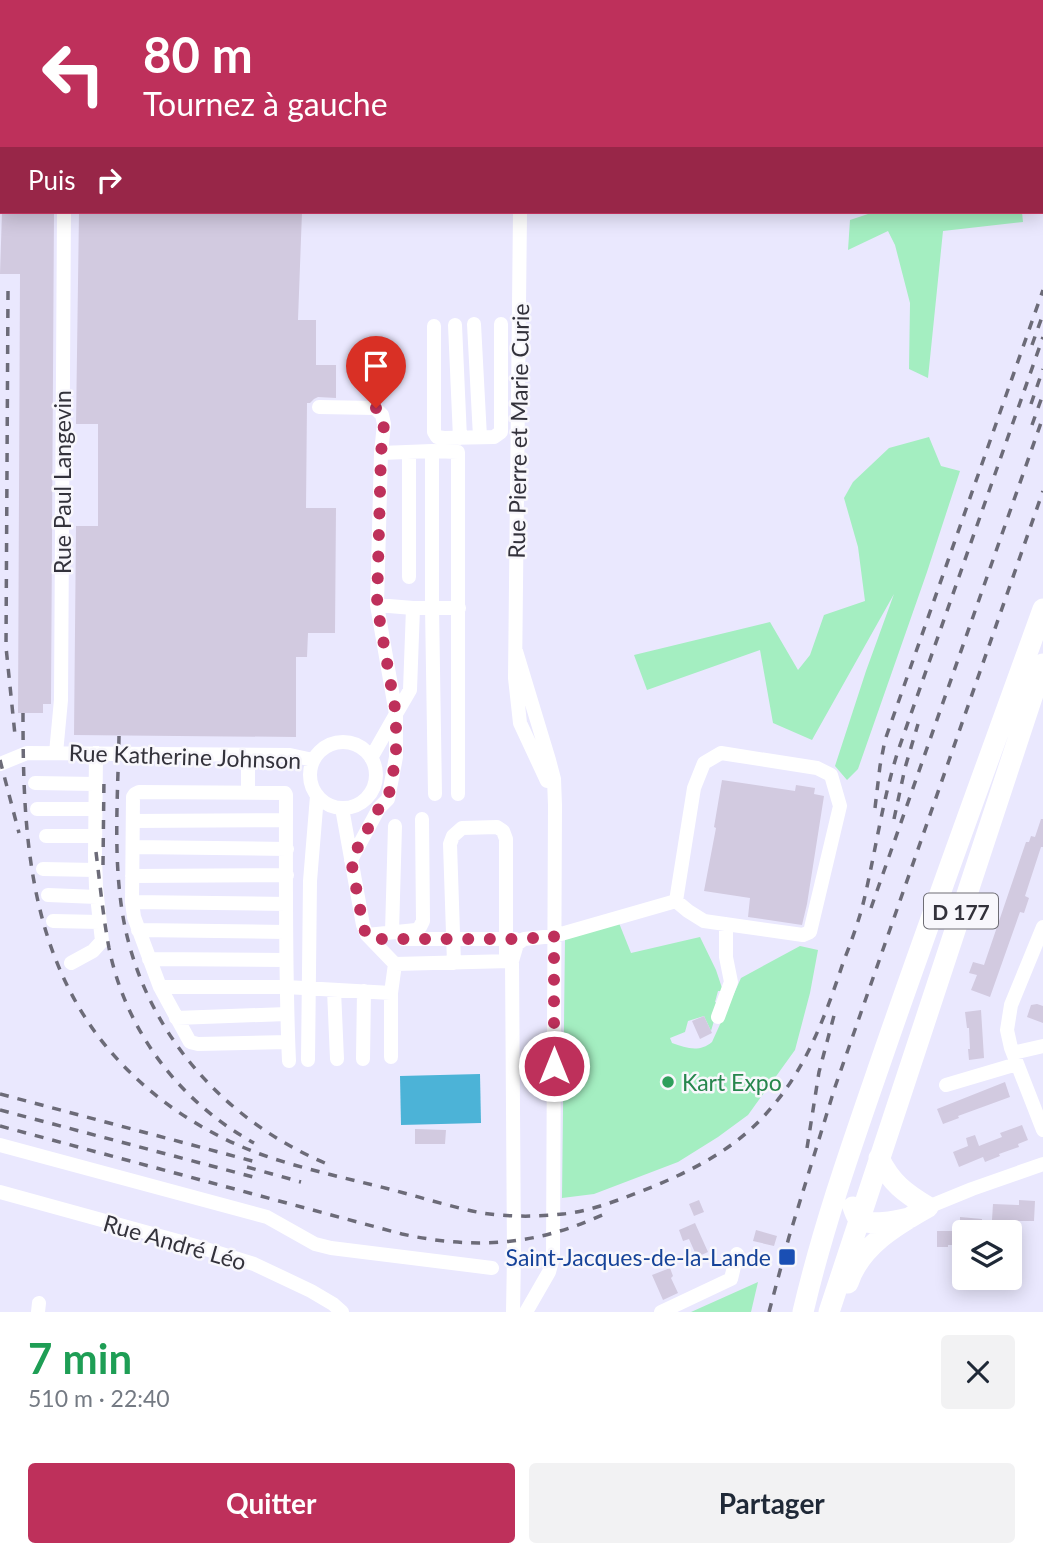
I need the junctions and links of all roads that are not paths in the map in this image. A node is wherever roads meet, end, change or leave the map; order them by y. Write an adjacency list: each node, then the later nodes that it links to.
1 (64, 214): 21 (street, Rue Paul Langevin)
2 (520, 214): 6 (street, Rue Pierre et Marie Curie)
3 (474, 324): 8 (street)
4 (455, 325): 9 (street)
5 (434, 326): 9 (street)
6 (519, 335): 8 (street); 64 (street, Rue Pierre et Marie Curie)
7 (319, 407): 12 (street)
8 (480, 437): 9 (street)
9 (460, 438)
10 (432, 451): 11 (street); 15 (street); 17 (street)
11 (409, 452): 12 (street); 13 (street)
12 (381, 453): 14 (street)
13 (410, 577)
14 (377, 605): 16 (street); 20 (street)
15 (432, 607): 16 (street); 17 (street); 31 (street)
16 (412, 608): 20 (street)
17 (458, 608): 32 (street)
18 (1043, 610): 52 (highway, D 177)
19 (1043, 664): 95 (highway, D 177)
20 (396, 714): 24 (street); 34 (street)
21 (56, 753): 22 (street, Rue Katherine Johnson); 26 (street, Rue Katherine Johnson)
22 (96, 753): 23 (street, Rue Katherine Johnson); 28 (street)
23 (248, 755): 25 (street, Rue Katherine Johnson); 29 (street)
24 (371, 758): 25 (street); 30 (street)
25 (313, 760): 33 (street)
26 (0, 764)
27 (35, 783): 28 (street)
28 (95, 784): 37 (street)
29 (248, 792): 39 (street); 40 (street)
30 (371, 792): 34 (street); 35 (street)
31 (435, 794)
32 (458, 794)
33 (317, 796): 35 (street); 77 (street)
34 (388, 799): 46 (street)
35 (342, 808): 46 (street)
36 (37, 809): 37 (street)
37 (95, 809): 43 (street)
38 (422, 819): 63 (street)
39 (286, 820): 40 (street); 45 (street)
40 (133, 821): 44 (street)
41 (395, 826): 63 (street)
42 (46, 836): 43 (street)
43 (95, 836): 48 (street)
44 (133, 847): 45 (street); 50 (street)
45 (286, 849): 49 (street)
46 (351, 860): 65 (street)
47 (43, 869): 48 (street)
48 (96, 870): 53 (street)
49 (287, 875): 50 (street); 56 (street)
50 (132, 876): 55 (street)
51 (48, 895): 53 (street)
52 (939, 895): 99 (highway); 101 (highway)
53 (97, 897): 58 (street)
54 (676, 901): 59 (street); 59 (street); 64 (street)
55 (132, 902): 56 (street); 61 (street)
56 (286, 904): 62 (street)
57 (53, 921): 58 (street)
58 (100, 922): 72 (street)
59 (726, 924): 82 (street)
60 (1043, 927): 89 (street)
61 (138, 930): 62 (street); 69 (street)
62 (285, 932): 70 (street)
63 (392, 932): 65 (street)
64 (554, 936): 68 (street); 106 (street, Rue Pierre et Marie Curie)
65 (369, 937): 66 (street); 74 (street)
66 (453, 939): 67 (street); 67 (street); 73 (street)
67 (506, 939): 68 (street); 71 (street)
68 (524, 939): 71 (street)
69 (149, 959): 70 (street); 75 (street)
70 (286, 960): 76 (street)
71 (509, 961): 73 (street); 105 (street)
72 (71, 963)
73 (454, 963): 74 (street)
74 (396, 964): 80 (street)
75 (160, 987): 76 (street); 83 (street)
76 (286, 987): 77 (street); 81 (street)
77 (309, 989): 78 (street); 90 (street)
78 (334, 989): 79 (street); 87 (street)
79 (364, 991): 80 (street); 88 (street)
80 (391, 992): 86 (street)
81 (287, 1014): 83 (street); 84 (street)
82 (718, 1017)
83 (176, 1018): 84 (street)
84 (288, 1042): 91 (street)
85 (1043, 1046): 89 (street)
86 (391, 1057)
87 (337, 1059)
88 (363, 1059)
89 (1015, 1059): 92 (street); 93 (street)
90 (308, 1060)
91 (289, 1061)
92 (946, 1085)
93 (1043, 1130)
94 (0, 1145): 103 (street)
95 (879, 1158): 98 (highway); 99 (highway, D 177)
96 (1043, 1164): 98 (street)
97 (0, 1192): 104 (street, Rue André Léo)
98 (928, 1207): 99 (highway); 100 (highway)
99 (858, 1211): 100 (highway); 101 (highway); 109 (highway, D 177)
100 (909, 1218): 110 (highway)
101 (819, 1246): 108 (highway)
102 (737, 1254): 107 (street)
103 (492, 1268)
104 (342, 1312)
105 (513, 1312)
106 (526, 1312)
107 (661, 1312)
108 (803, 1312)
109 (829, 1312)
110 (839, 1312)

